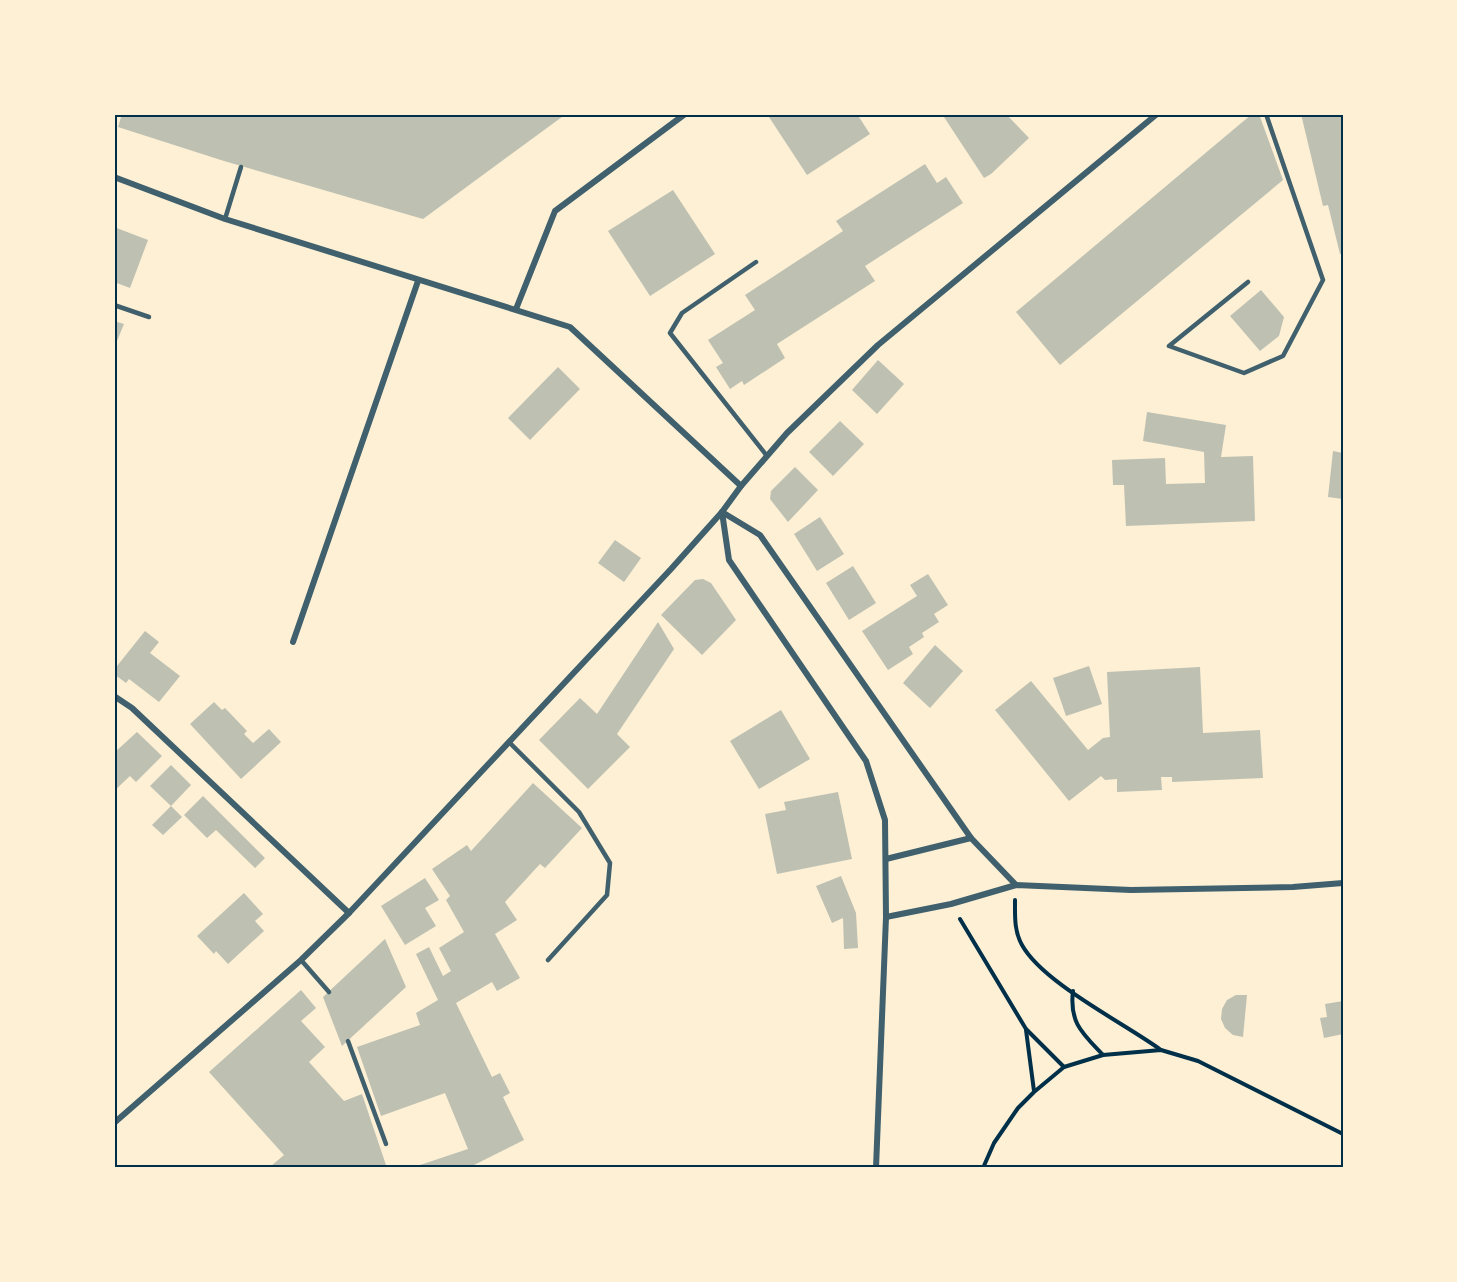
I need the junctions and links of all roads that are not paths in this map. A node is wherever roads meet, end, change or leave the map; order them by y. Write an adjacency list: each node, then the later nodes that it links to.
1 (685, 114): 11 (street)
2 (1157, 114): 13 (street)
3 (1266, 114): 9 (lane)
4 (241, 166): 6 (lane)
5 (114, 177): 6 (street)
6 (225, 219): 8 (street)
7 (756, 262): 13 (lane)
8 (418, 281): 11 (street); 16 (street)
9 (1248, 282)
10 (114, 305): 12 (lane)
11 (516, 309): 14 (street)
12 (149, 317)
13 (767, 456): 14 (street)
14 (741, 486): 15 (street)
15 (722, 512): 18 (street); 19 (street); 20 (street)
16 (293, 642)
17 (114, 696): 23 (street)
18 (508, 742): 23 (street); 26 (lane)
19 (971, 838): 20 (street); 22 (street)
20 (886, 859): 24 (street)
21 (1343, 884): 22 (street)
22 (1016, 885): 24 (street)
23 (349, 913): 25 (street)
24 (886, 917): 31 (street)
25 (301, 960): 27 (lane); 29 (street)
26 (548, 960)
27 (329, 992)
28 (348, 1041): 30 (lane)
29 (114, 1123)
30 (386, 1144)
31 (876, 1168)

